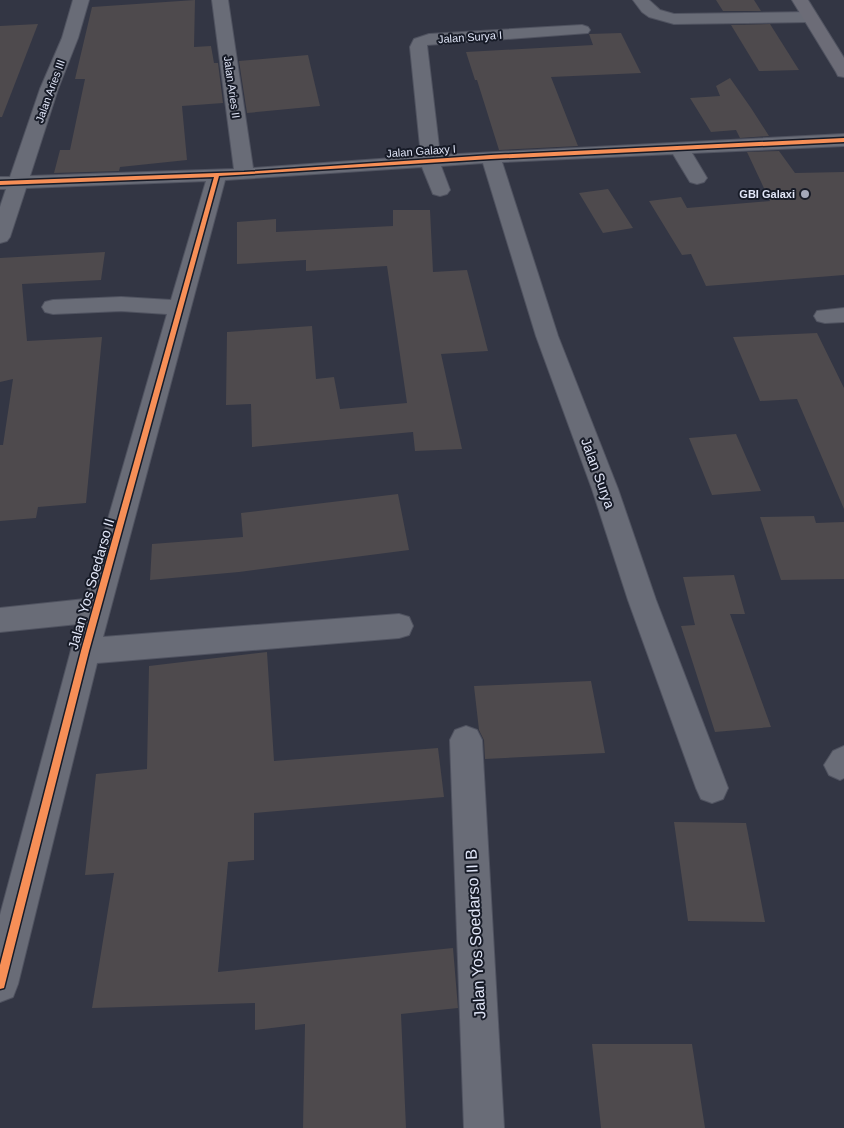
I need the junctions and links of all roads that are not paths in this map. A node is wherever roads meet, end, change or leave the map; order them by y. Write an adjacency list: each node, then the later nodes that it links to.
1 (81, 0): 12 (street, Jalan Aries III)
2 (220, 0): 10 (street, Jalan Aries II)
3 (642, 0): 5 (street)
4 (800, 0): 5 (street)
5 (810, 17): 7 (street)
6 (582, 30): 11 (street, Jalan Surya I)
7 (844, 72)
8 (844, 140): 9 (street, Jalan Galaxy I)
9 (494, 164): 11 (street, Jalan Galaxy I); 22 (street, Jalan Surya)
10 (244, 174): 11 (street, Jalan Galaxy I); 13 (street, Jalan Galaxy I)
11 (435, 175)
12 (10, 183): 13 (street, Jalan Galaxy I); 14 (street, Jalan Aries III)
13 (215, 183): 16 (street, Jalan Yos Soedarso II)
14 (0, 237)
15 (54, 307): 16 (street)
16 (180, 308): 17 (street, Jalan Yos Soedarso II)
17 (97, 610): 18 (street); 20 (street, Jalan Yos Soedarso II)
18 (0, 620)
19 (398, 626): 20 (street)
20 (85, 651): 23 (street, Jalan Yos Soedarso II)
21 (466, 740): 24 (street, Jalan Yos Soedarso II B)
22 (712, 788)
23 (0, 984)
24 (484, 1128)

